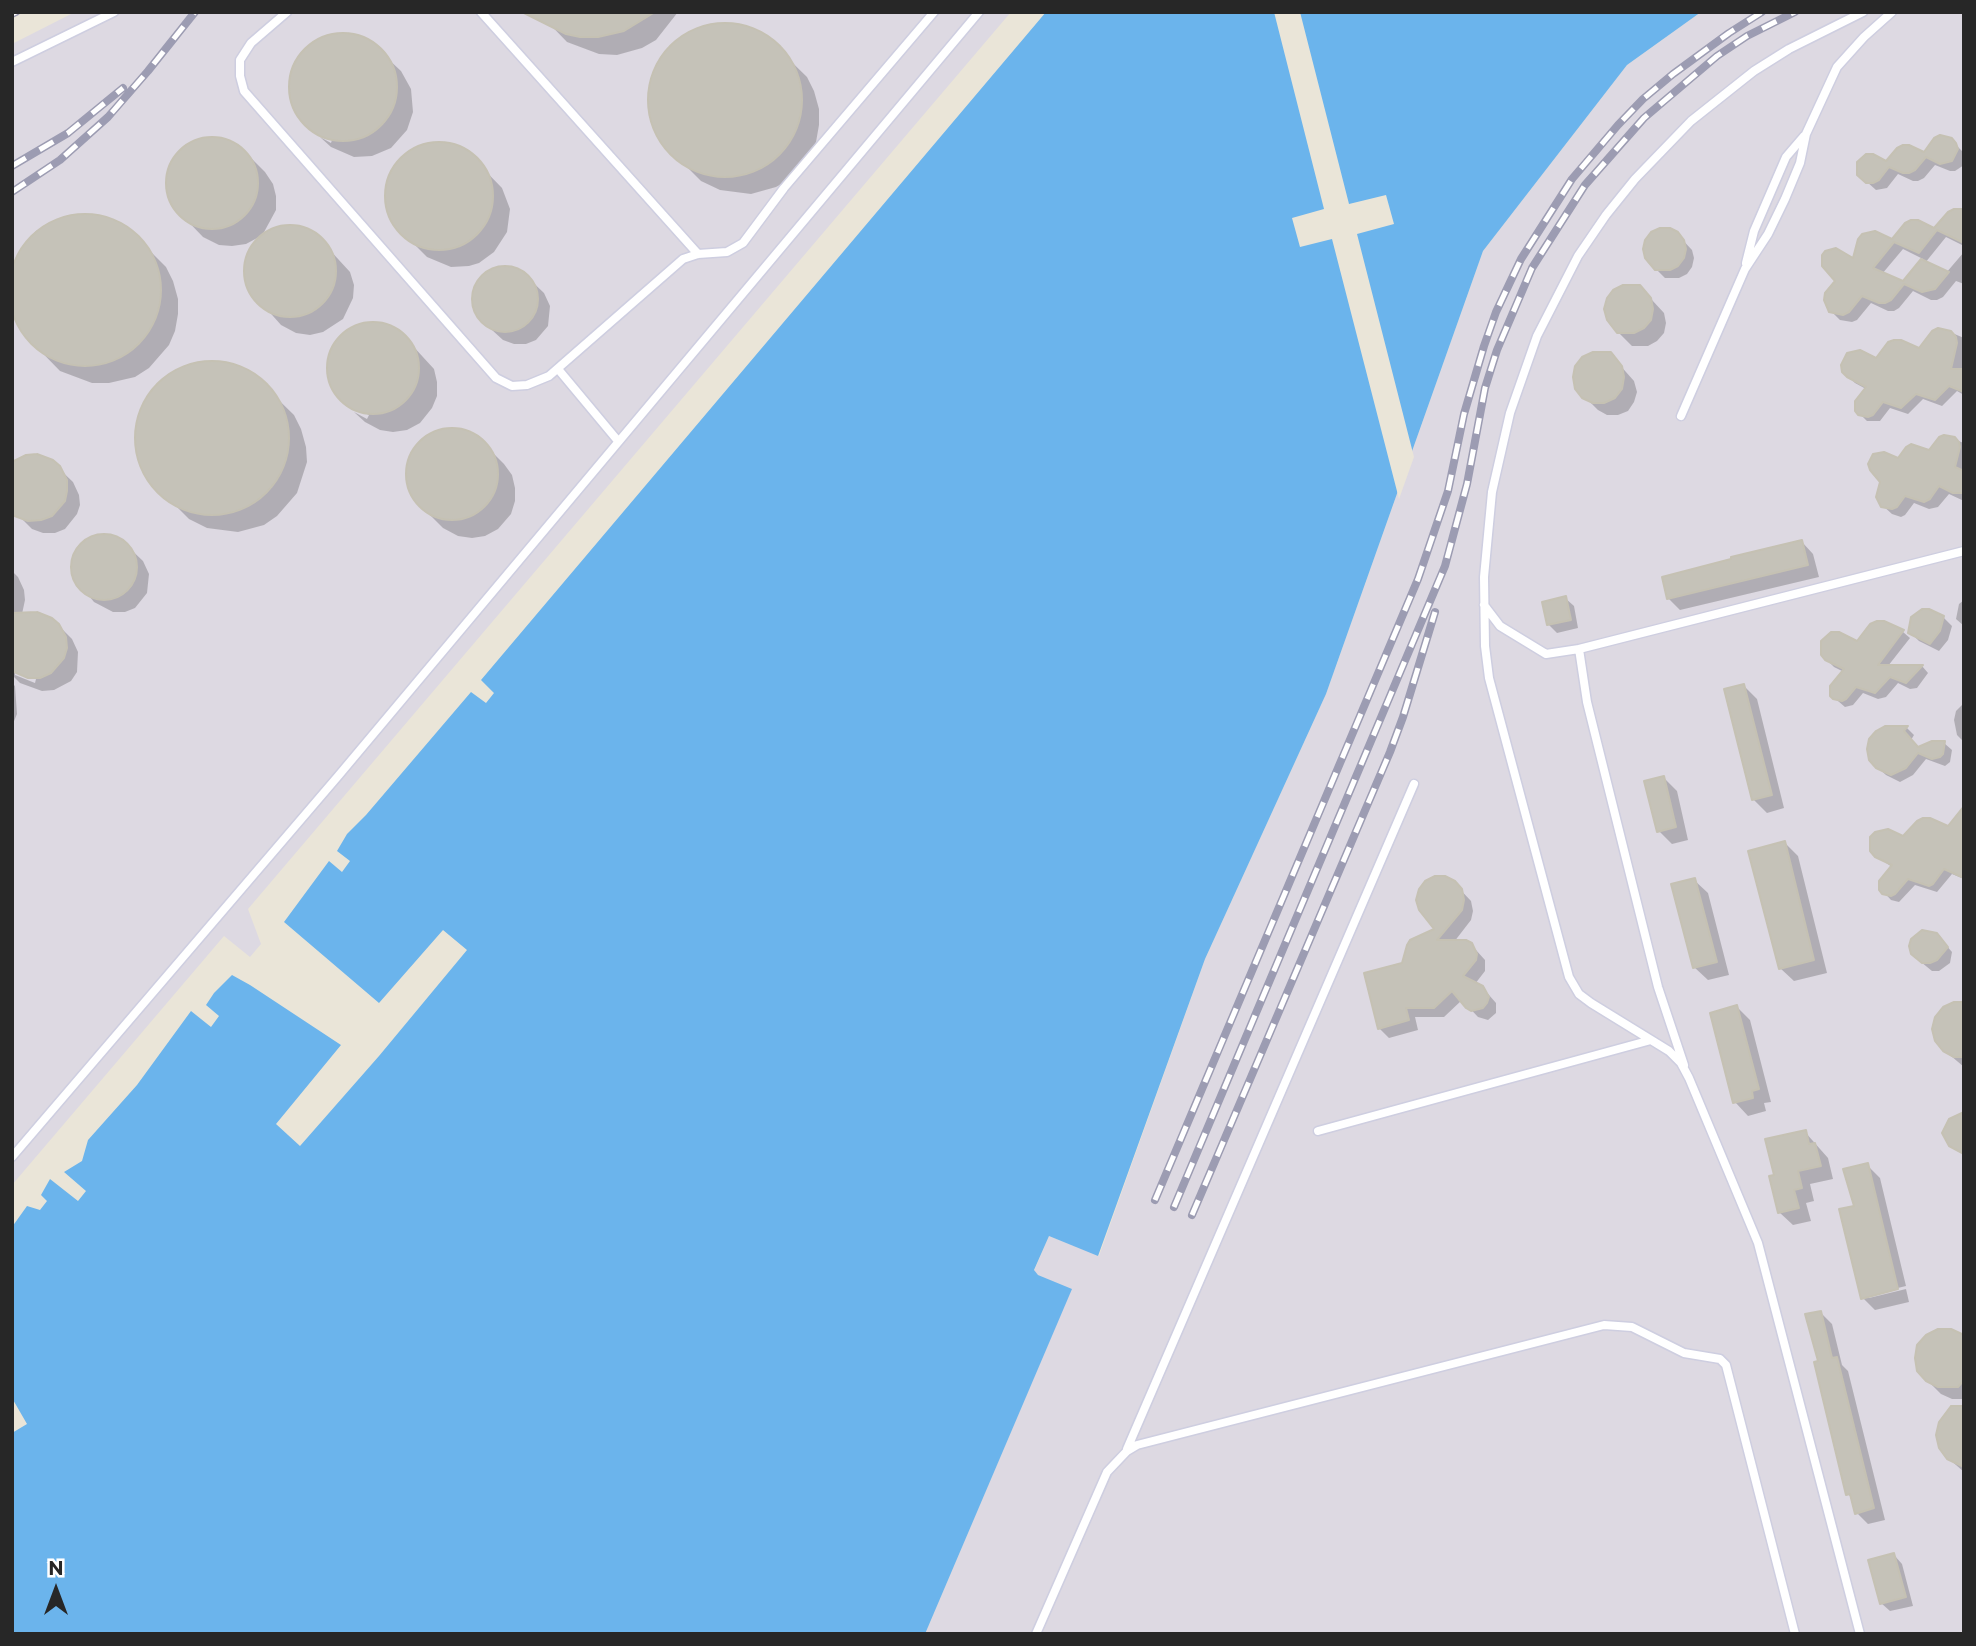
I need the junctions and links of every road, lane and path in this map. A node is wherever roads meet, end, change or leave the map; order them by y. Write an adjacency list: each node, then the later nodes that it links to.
1 (114, 12): 8 (lane)
2 (287, 12): 12 (lane)
3 (481, 12): 10 (lane)
4 (934, 12): 10 (lane)
5 (979, 12): 14 (lane)
6 (1863, 12): 16 (lane)
7 (1892, 12): 9 (lane)
8 (12, 62)
9 (1806, 134): 11 (lane); 11 (lane)
10 (698, 254): 12 (lane)
11 (1745, 269): 13 (lane)
12 (558, 369): 14 (lane)
13 (1681, 416)
14 (618, 441): 22 (lane)
15 (1964, 551): 17 (lane)
16 (1485, 606): 17 (lane); 19 (lane)
17 (1579, 649): 20 (lane)
18 (1414, 783): 23 (lane)
19 (1651, 1040): 20 (lane); 21 (lane)
20 (1689, 1077): 26 (lane)
21 (1318, 1131)
22 (12, 1157)
23 (1127, 1451): 24 (lane); 25 (lane)
24 (1036, 1634)
25 (1795, 1634)
26 (1860, 1634)

